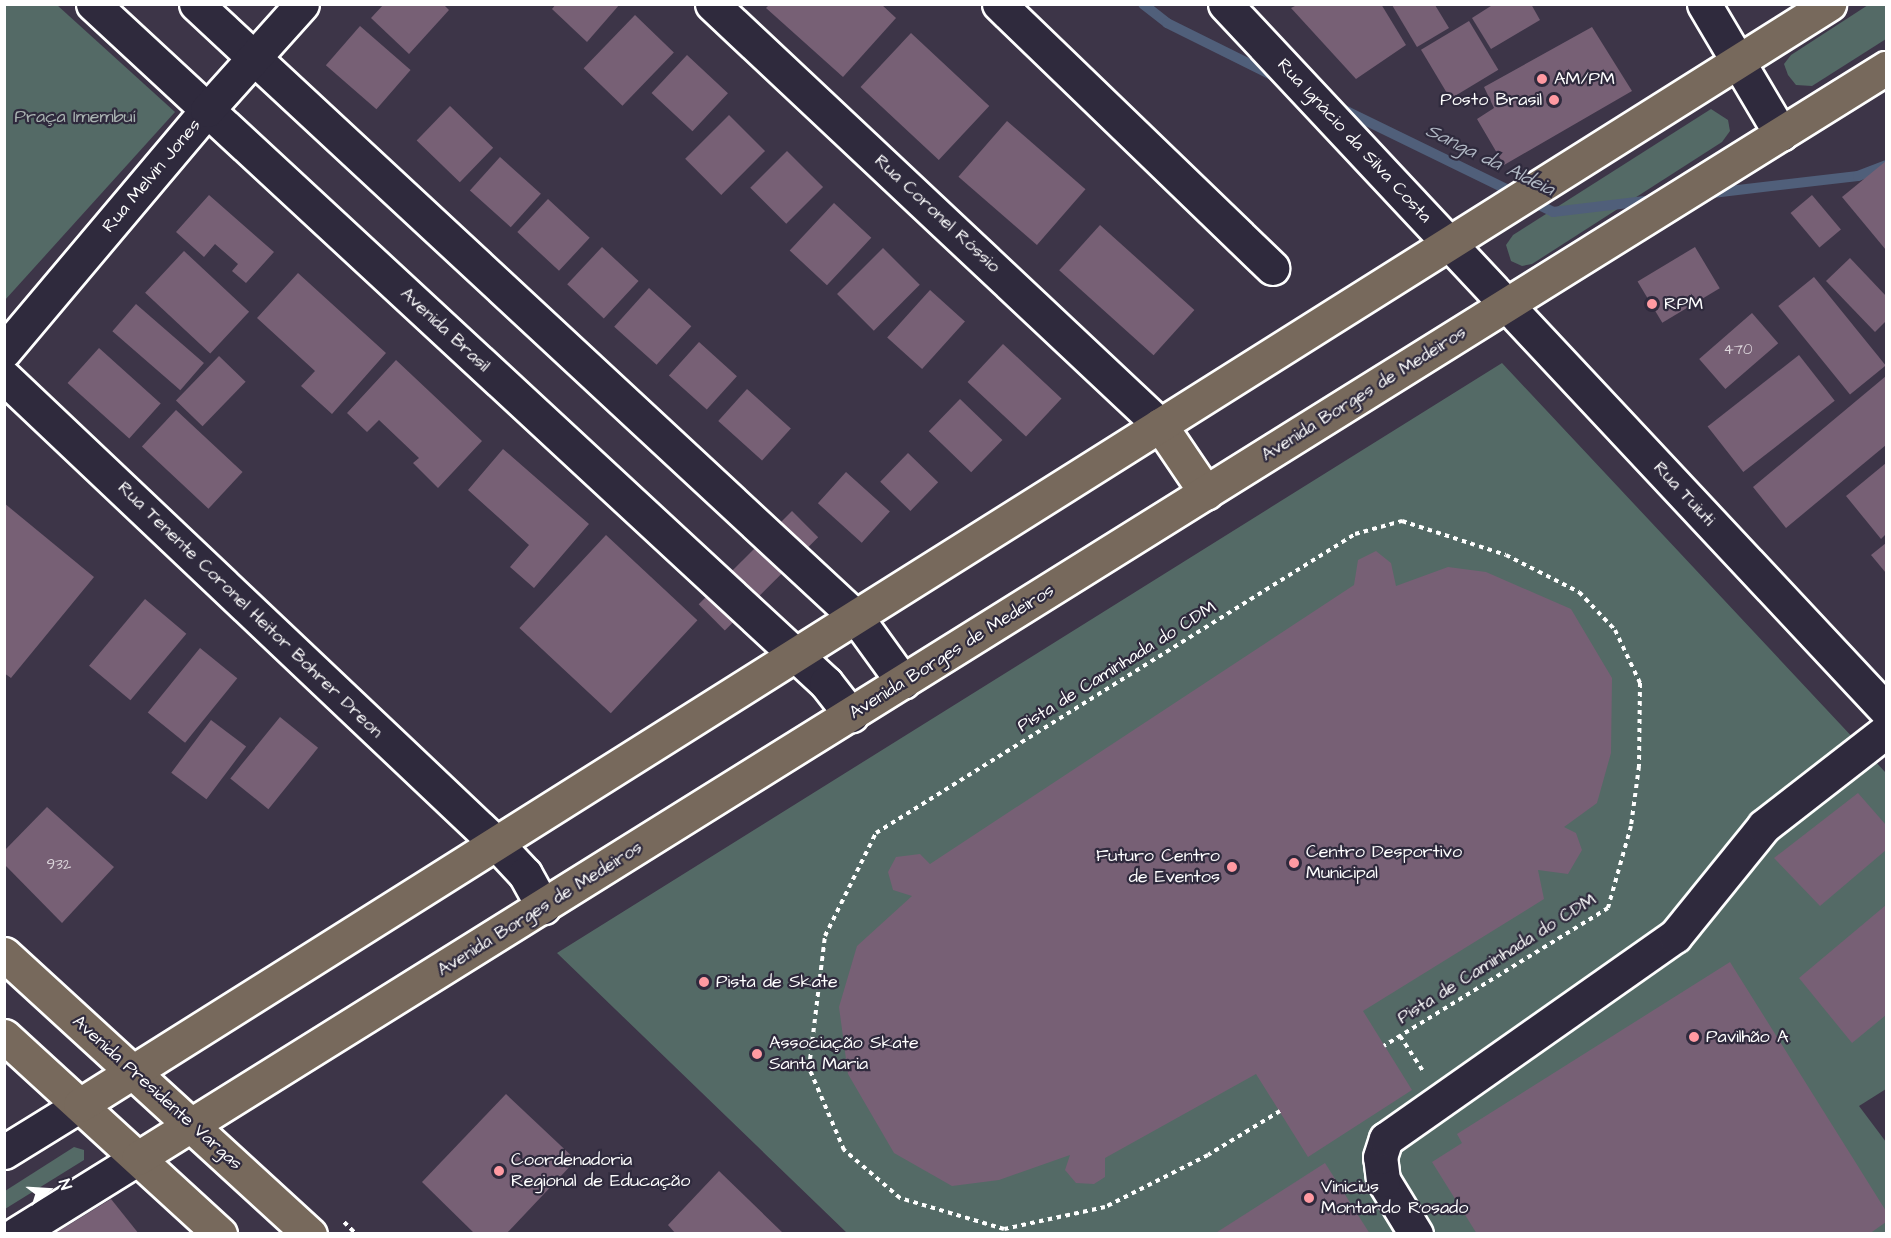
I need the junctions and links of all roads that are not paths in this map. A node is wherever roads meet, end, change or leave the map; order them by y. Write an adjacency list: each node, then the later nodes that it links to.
1 (93, 4): 12 (street, Avenida Brasil)
2 (196, 4): 9 (street)
3 (302, 4): 9 (street, Rua Melvin Jones)
4 (712, 4): 20 (street, Rua Coronel Róssio)
5 (999, 4): 15 (street)
6 (1225, 4): 14 (street, Rua Ignácio da Silva Costa)
7 (1704, 4): 10 (street)
8 (1829, 4): 10 (main road)
9 (254, 58): 12 (street, Rua Melvin Jones); 22 (street)
10 (1738, 62): 13 (street); 14 (main road)
11 (1887, 68): 13 (main road, Avenida Borges de Medeiros)
12 (207, 110): 18 (street, Rua Melvin Jones); 23 (street, Avenida Brasil)
13 (1781, 134): 17 (main road, Avenida Borges de Medeiros)
14 (1450, 243): 16 (street, Rua Ignácio da Silva Costa); 20 (main road)
15 (1272, 268)
16 (1482, 278): 17 (street, Rua Tuiuti)
17 (1508, 304): 21 (main road, Avenida Borges de Medeiros); 25 (street, Rua Tuiuti)
18 (4, 351)
19 (4, 377): 28 (street, Rua Tenente Coronel Heitor Bohrer Dreon)
20 (1160, 425): 21 (main road); 22 (main road)
21 (1206, 493): 24 (main road, Avenida Borges de Medeiros)
22 (856, 617): 23 (main road); 24 (street)
23 (796, 656): 26 (street, Avenida Brasil); 28 (main road)
24 (903, 682): 26 (main road, Avenida Borges de Medeiros)
25 (1887, 710)
26 (851, 715): 29 (main road, Avenida Borges de Medeiros)
27 (1887, 731): 40 (street)
28 (496, 843): 29 (street, Rua Tenente Coronel Heitor Bohrer Dreon); 32 (main road)
29 (543, 907): 34 (main road, Avenida Borges de Medeiros)
30 (4, 954): 32 (main road, Avenida Presidente Vargas)
31 (4, 1036): 33 (main road)
32 (133, 1071): 33 (main road); 34 (main road, Avenida Presidente Vargas)
33 (80, 1105): 35 (street); 36 (main road)
34 (193, 1125): 36 (main road, Avenida Borges de Medeiros); 39 (main road, Avenida Presidente Vargas)
35 (4, 1152)
36 (138, 1158): 37 (street, Avenida Borges de Medeiros); 38 (main road)
37 (16, 1233)
38 (220, 1233)
39 (310, 1233)
40 (1416, 1233)

